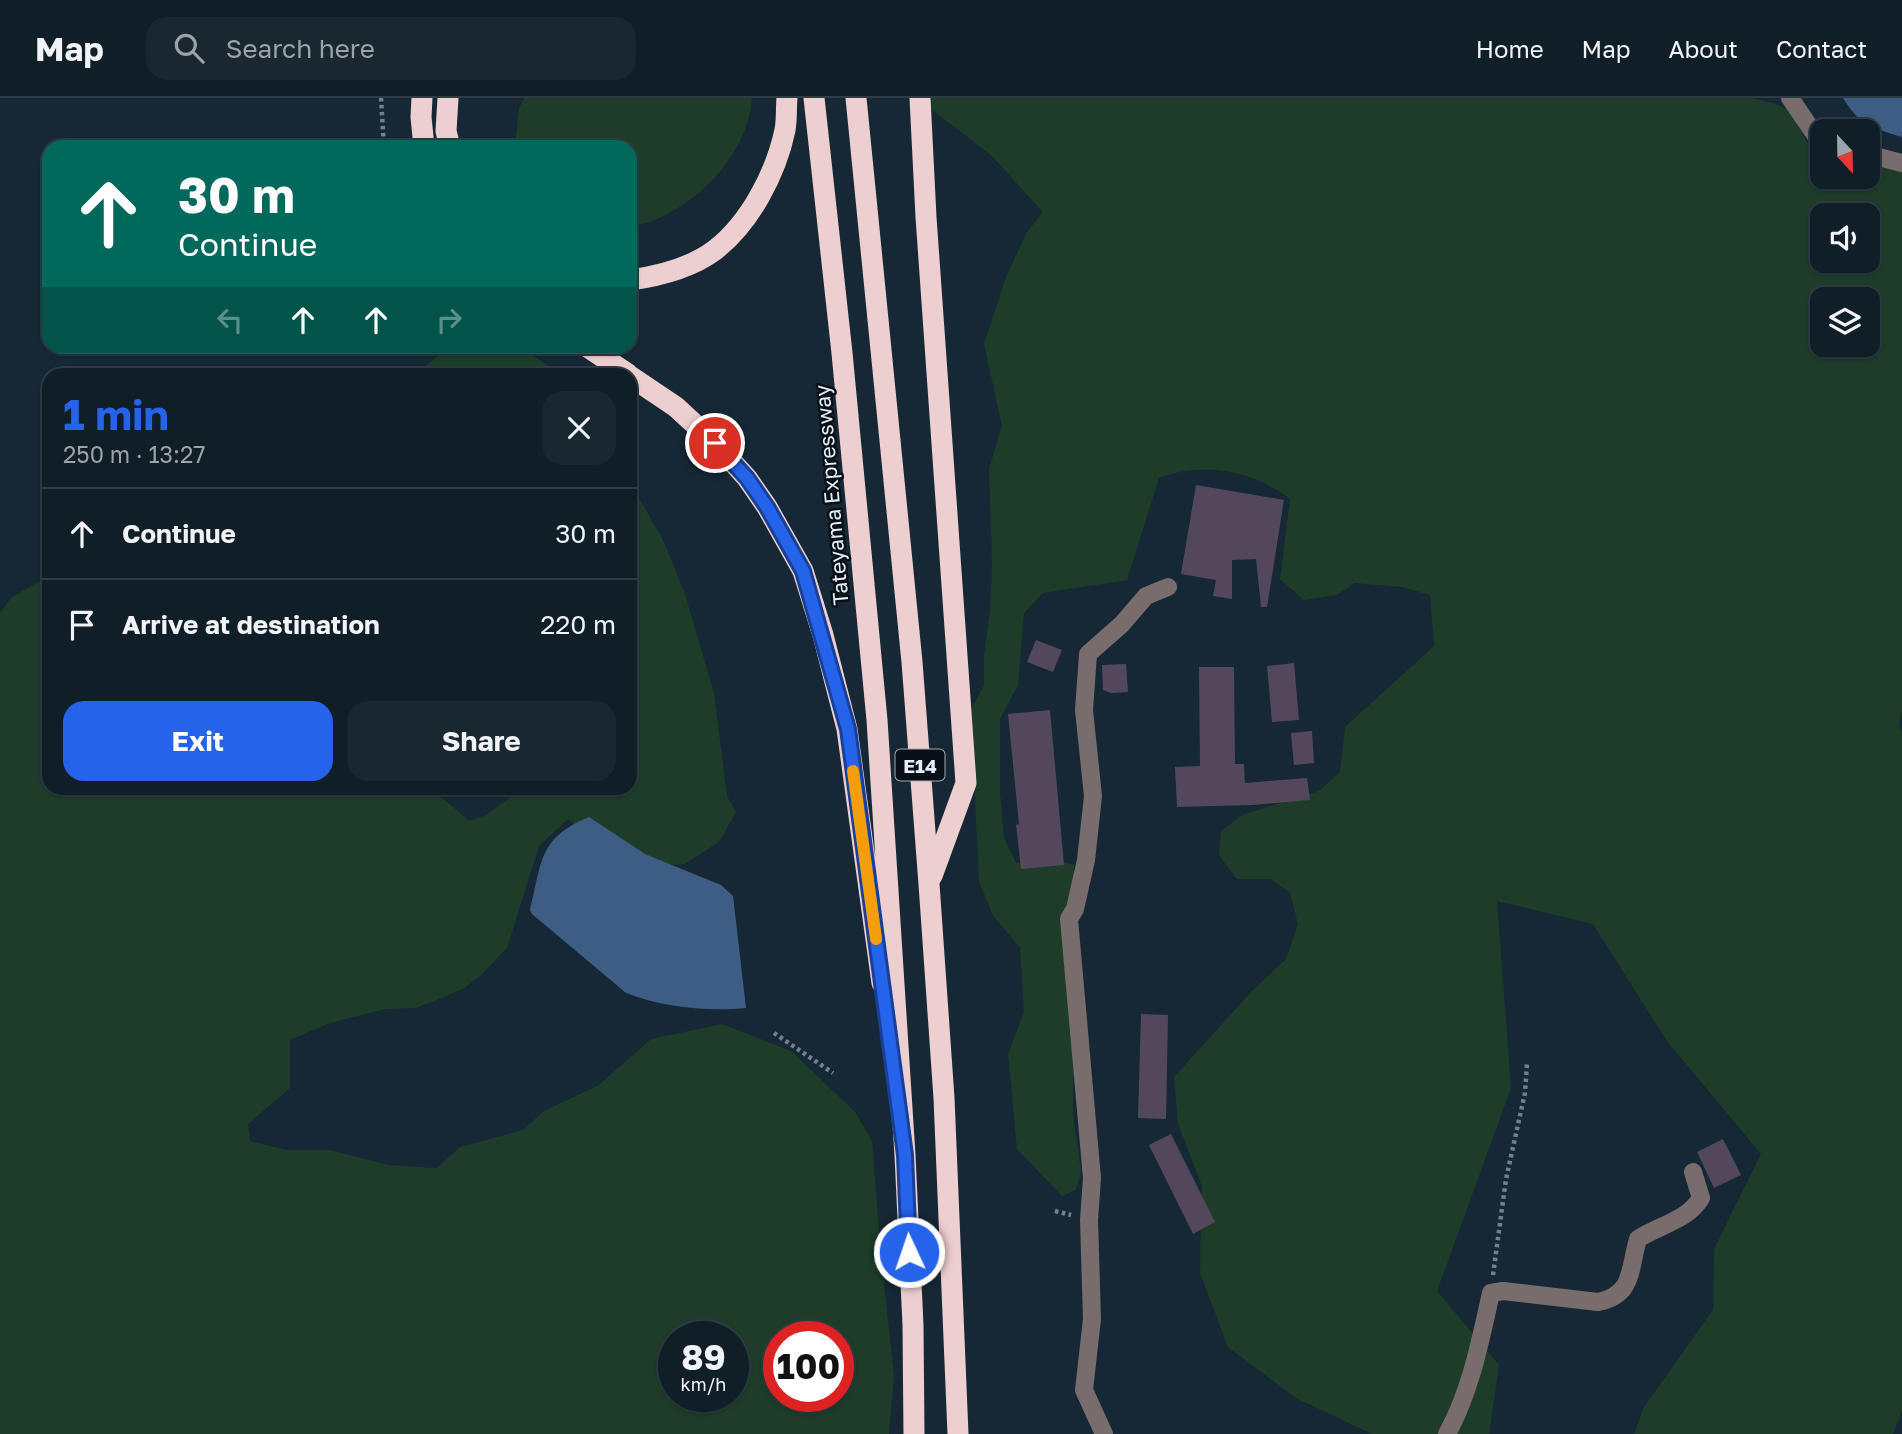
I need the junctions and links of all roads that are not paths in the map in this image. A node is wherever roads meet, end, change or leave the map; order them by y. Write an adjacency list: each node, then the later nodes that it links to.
1 (422, 98): 9 (highway)
2 (448, 98): 10 (highway)
3 (787, 98): 13 (highway)
4 (814, 98): 19 (highway, Tateyama Expressway / E14)
5 (856, 98): 18 (highway, E14)
6 (919, 98): 18 (highway)
7 (1790, 98): 8 (street)
8 (1810, 127)
9 (423, 140)
10 (448, 140)
11 (1880, 157): 12 (street)
12 (1902, 163)
13 (637, 279)
14 (598, 354): 15 (highway)
15 (619, 368)
16 (637, 380): 19 (highway)
17 (1168, 587): 23 (street)
18 (929, 884): 22 (highway, E14)
19 (905, 1155): 21 (highway, Tateyama Expressway / E14)
20 (1693, 1172): 24 (street)
21 (914, 1434)
22 (958, 1434)
23 (1104, 1434)
24 (1447, 1434)

